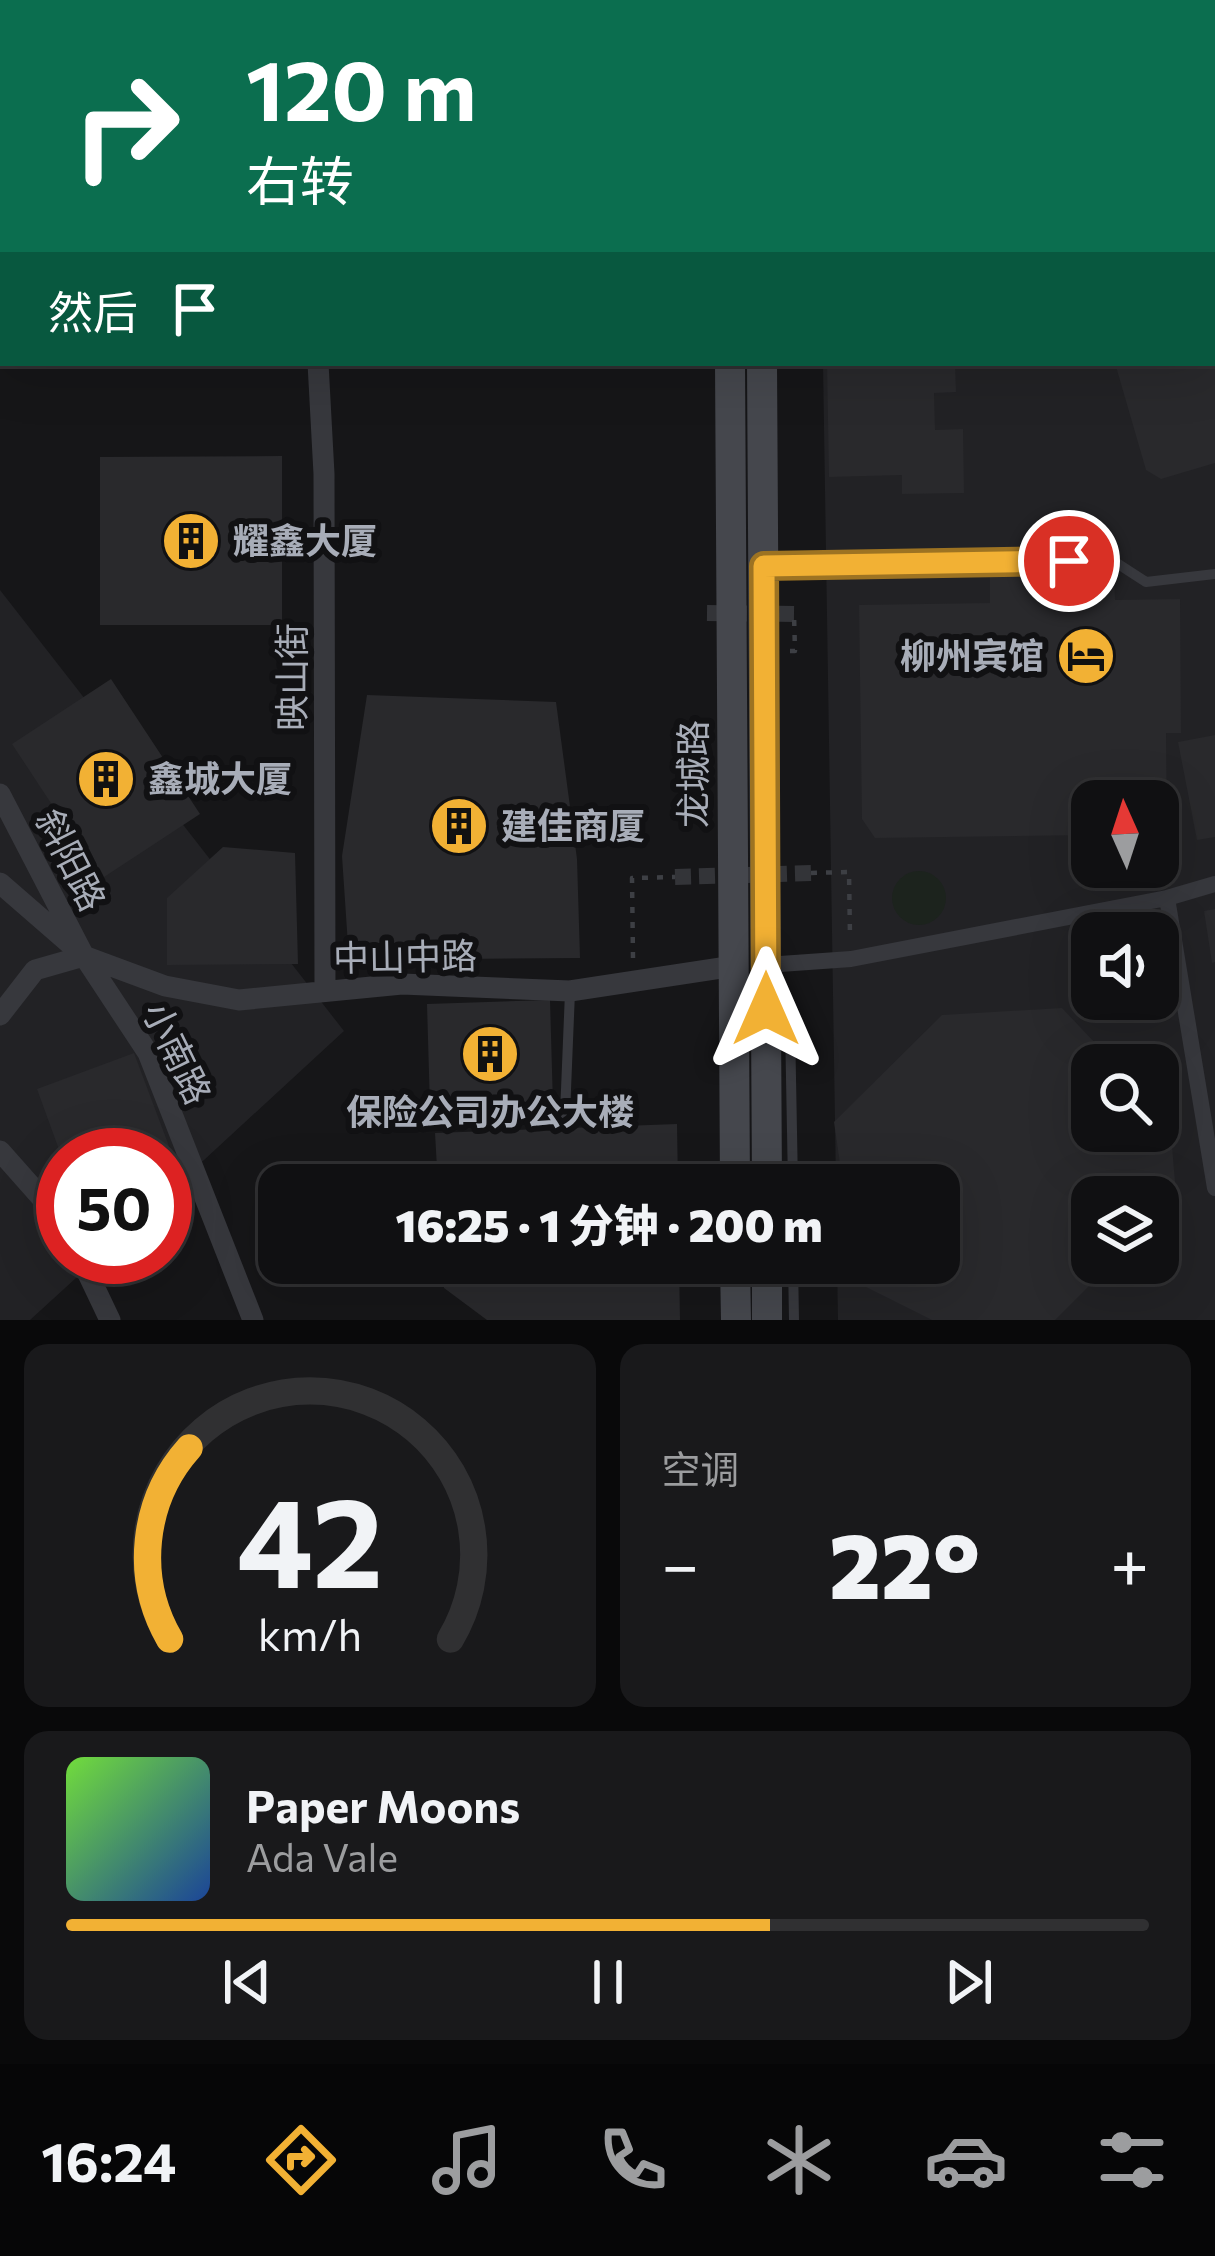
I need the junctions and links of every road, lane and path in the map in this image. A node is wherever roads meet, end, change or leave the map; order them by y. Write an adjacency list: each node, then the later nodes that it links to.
1 (318, 366): 18 (street, 映山街)
2 (730, 366): 4 (main road, 龙城路)
3 (762, 366): 5 (main road, 龙城路)
4 (731, 566): 5 (lane); 16 (main road, 龙城路)
5 (764, 566): 6 (lane); 15 (main road, 龙城路)
6 (1215, 574)
7 (0, 794): 13 (street, 斜阳路)
8 (812, 873): 14 (path)
9 (675, 877): 17 (path)
10 (0, 883): 13 (street)
11 (1215, 884): 12 (street)
12 (1167, 898): 14 (street); 26 (street)
13 (84, 956): 18 (street, 中山中路); 20 (street); 33 (street, 小南路)
14 (851, 959): 15 (street)
15 (766, 965): 16 (main road); 24 (main road, 龙城路); 25 (lane)
16 (734, 966): 17 (street, 中山中路); 23 (main road, 龙城路)
17 (634, 982): 19 (street, 中山中路)
18 (325, 991): 19 (street, 中山中路)
19 (571, 991): 21 (lane)
20 (0, 1015)
21 (565, 1114)
22 (0, 1151): 27 (street)
23 (735, 1164)
24 (766, 1164)
25 (793, 1164)
26 (1215, 1188)
27 (36, 1192)
28 (93, 1284): 32 (street)
29 (735, 1284): 34 (main road)
30 (767, 1284): 35 (main road)
31 (793, 1284): 36 (lane)
32 (110, 1320)
33 (254, 1320)
34 (736, 1320)
35 (767, 1320)
36 (794, 1320)

